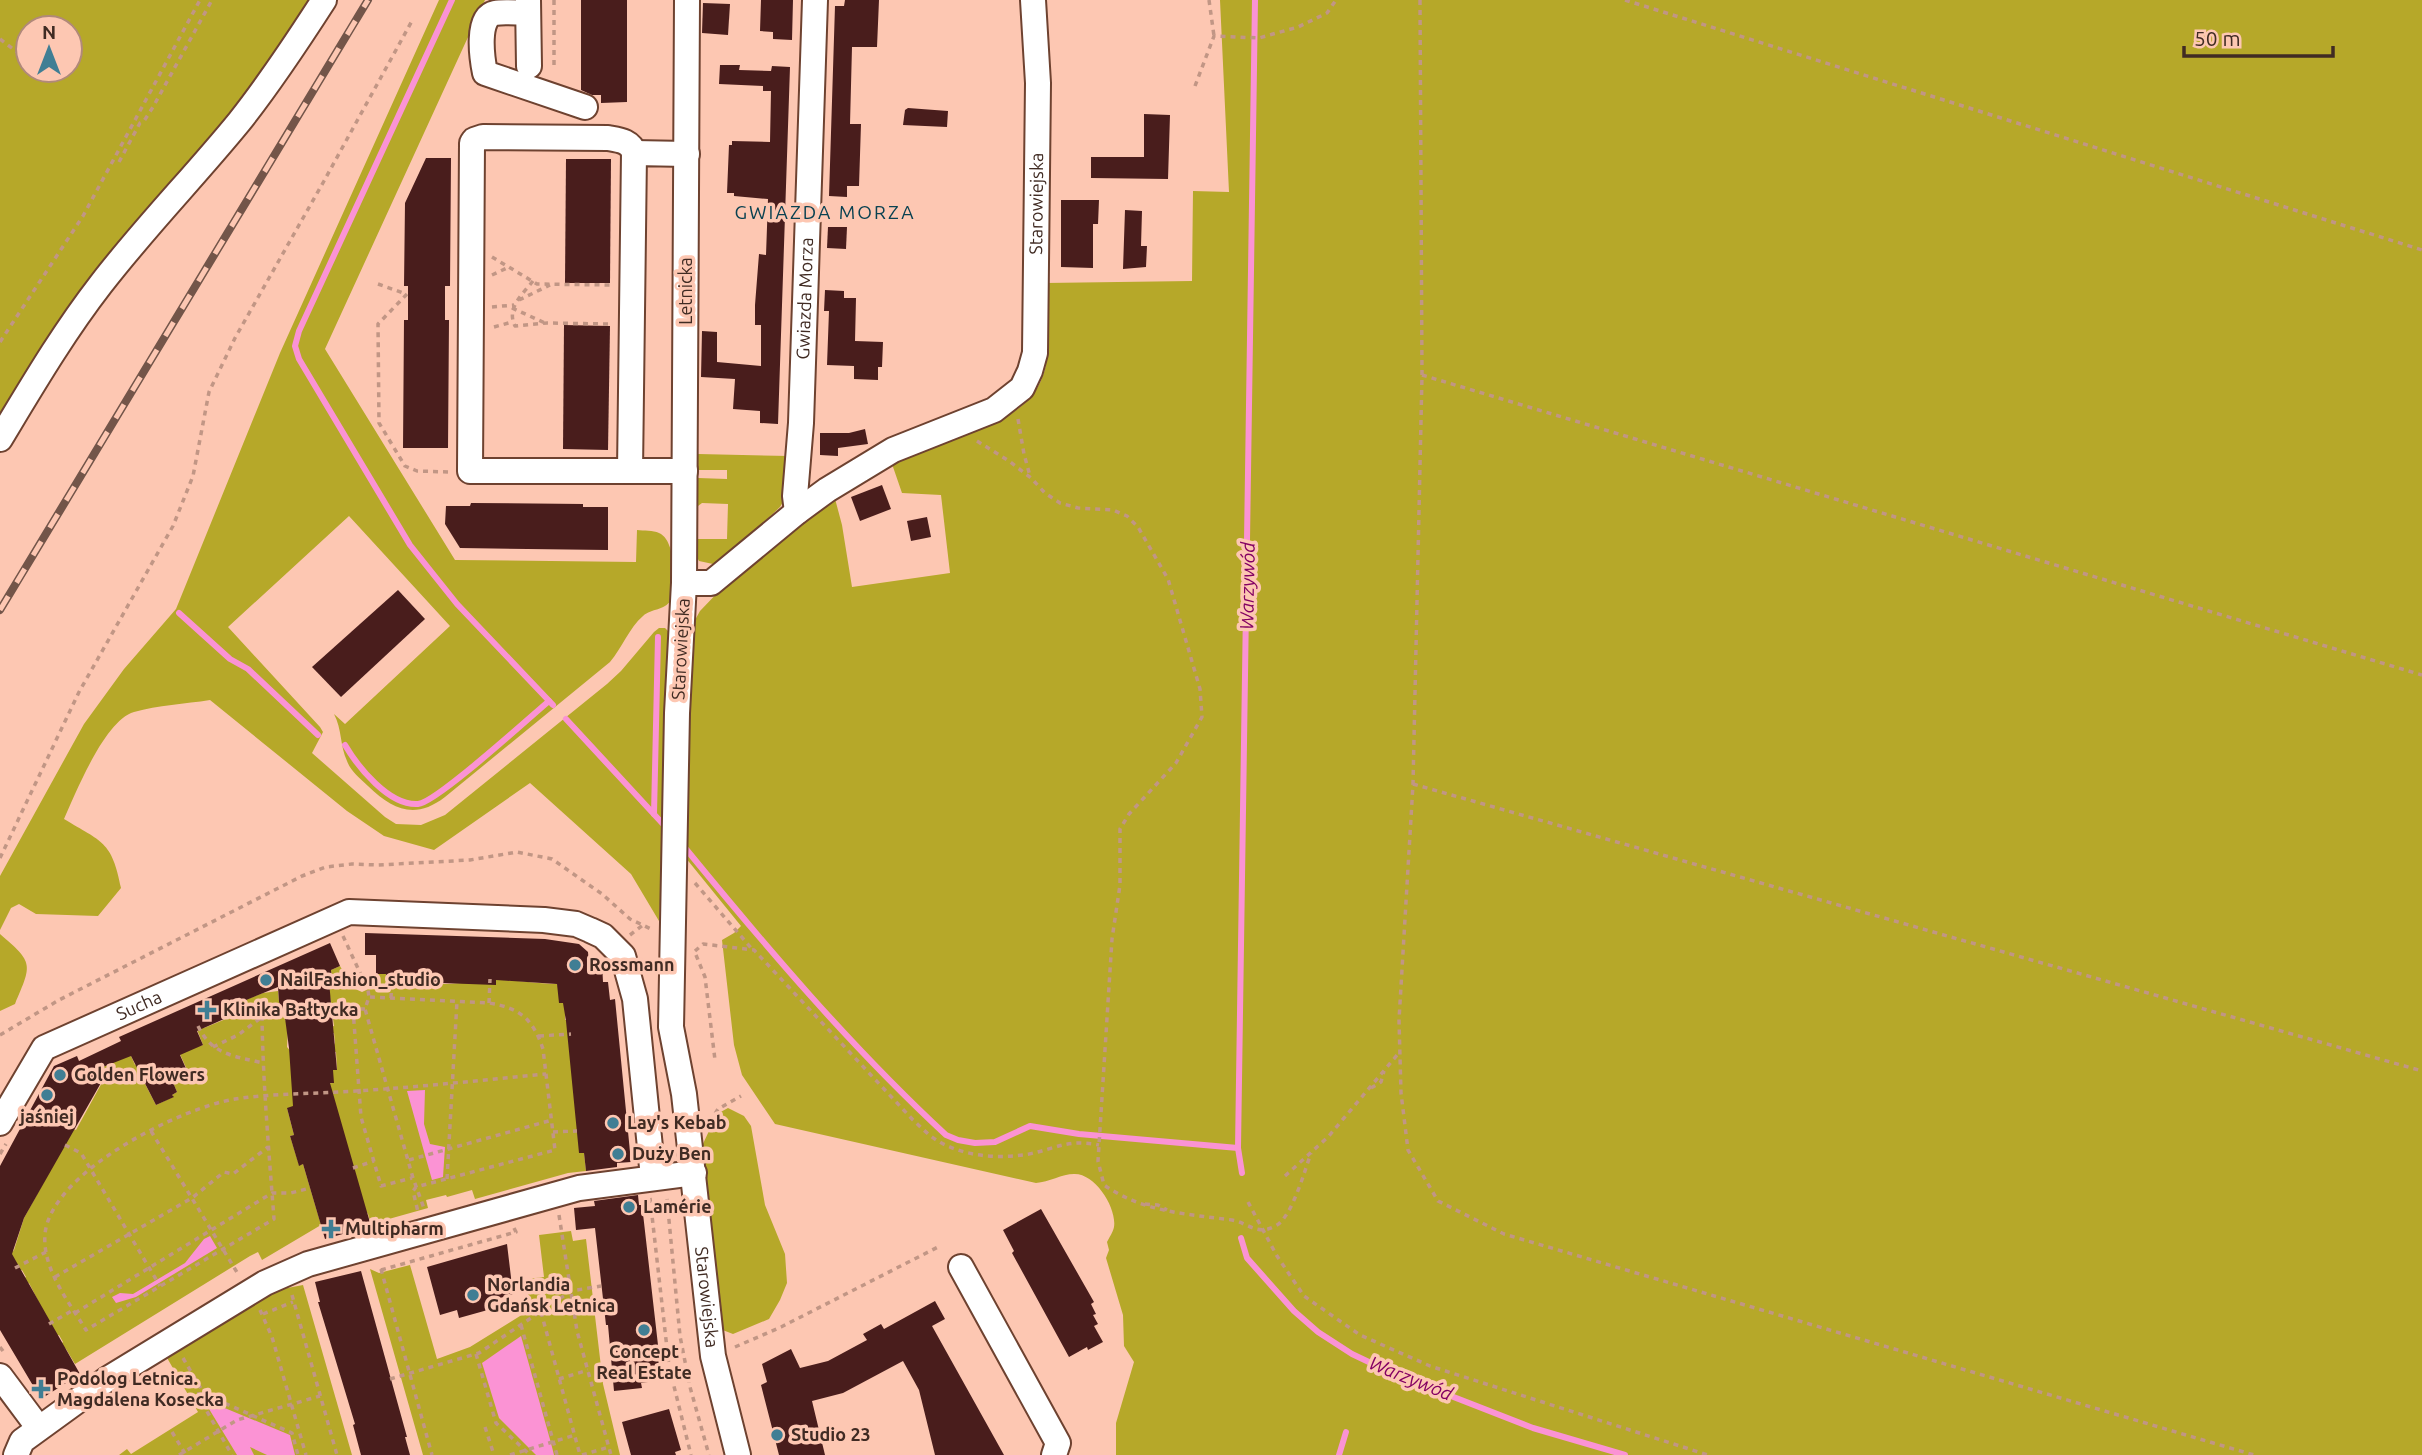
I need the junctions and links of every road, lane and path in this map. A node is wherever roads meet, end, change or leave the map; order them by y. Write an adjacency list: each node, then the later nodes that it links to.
1 (200, 0): 21 (path)
2 (212, 0): 21 (path)
3 (324, 0): 39 (street)
4 (554, 0): 18 (path)
5 (687, 0): 23 (street, Letnicka)
6 (815, 0): 44 (street, Gwiazda Morza)
7 (1033, 0): 37 (street, Starowiejska)
8 (1209, 0): 14 (path)
9 (1336, 0): 14 (path)
10 (1420, 0): 36 (path)
11 (1625, 0): 26 (path)
12 (528, 6): 17 (street); 20 (street)
13 (413, 19): 48 (path)
14 (1214, 36): 19 (path)
15 (0, 39): 16 (path)
16 (14, 50)
17 (529, 66)
18 (554, 66)
19 (1195, 86)
20 (585, 107)
21 (136, 124): 24 (path); 35 (path)
22 (634, 153): 23 (street); 25 (street); 27 (street)
23 (687, 154): 42 (street, Letnicka)
24 (118, 162)
25 (472, 245): 28 (path); 40 (street)
26 (2422, 250)
27 (632, 277): 30 (path); 34 (street)
28 (533, 281): 30 (path); 31 (path)
29 (378, 284): 40 (path)
30 (551, 284): 31 (path)
31 (518, 301): 32 (path)
32 (512, 308): 33 (path); 33 (path)
33 (547, 323): 34 (path)
34 (631, 333): 41 (street)
35 (0, 342)
36 (1422, 375): 46 (path); 47 (path)
37 (1015, 396): 38 (street, Starowiejska); 43 (path)
38 (946, 428): 43 (path); 44 (street, Starowiejska)
39 (0, 439)
40 (470, 471): 41 (street)
41 (630, 471): 42 (street)
42 (685, 471): 45 (street, Letnicka)
43 (1031, 478): 87 (path)
44 (797, 512): 45 (street, Starowiejska)
45 (684, 583): 49 (street, Starowiejska)
46 (2422, 675)
47 (1413, 784): 71 (path); 74 (path)
48 (0, 858)
49 (674, 860): 51 (street, Starowiejska); 54 (path)
50 (349, 931): 53 (path)
51 (673, 932): 55 (path); 86 (street, Starowiejska)
52 (323, 933): 53 (path); 85 (street, Sucha); 99 (street)
53 (342, 934): 58 (path)
54 (754, 950): 55 (path); 87 (path)
55 (695, 951): 72 (path)
56 (392, 976): 59 (path)
57 (490, 979): 61 (path)
58 (369, 997): 59 (path); 63 (path)
59 (391, 998): 60 (path)
60 (457, 1001): 61 (path); 76 (path)
61 (489, 1003): 69 (path)
62 (353, 1009): 63 (path); 64 (path); 78 (path)
63 (365, 1009): 77 (path)
64 (331, 1010)
65 (283, 1014): 66 (path)
66 (262, 1017): 70 (path); 73 (path)
67 (198, 1026): 70 (path)
68 (571, 1034): 69 (path)
69 (539, 1036): 75 (path)
70 (213, 1047): 73 (path)
71 (1400, 1052): 91 (path); 173 (path)
72 (715, 1060)
73 (263, 1063): 80 (path)
74 (2422, 1071)
75 (546, 1074): 76 (path); 81 (path)
76 (453, 1083): 77 (path); 90 (path)
77 (388, 1088): 78 (path); 93 (path)
78 (359, 1091): 80 (path); 94 (path)
79 (741, 1096): 86 (path)
80 (265, 1097): 82 (path); 89 (path)
81 (552, 1120): 84 (path); 90 (path)
82 (151, 1131): 95 (path); 105 (path)
83 (577, 1131): 84 (path)
84 (553, 1132): 101 (path)
85 (3, 1133): 92 (path)
86 (690, 1143): 97 (street, Starowiejska)
87 (1099, 1143): 111 (path)
88 (65, 1145): 95 (path)
89 (269, 1146): 104 (path); 105 (path)
90 (447, 1149): 93 (path); 101 (path)
91 (1311, 1153): 98 (path); 111 (path)
92 (0, 1154)
93 (408, 1160): 100 (path)
94 (374, 1161): 96 (path); 100 (path)
95 (90, 1168): 113 (path); 116 (path)
96 (353, 1168)
97 (694, 1173): 99 (street); 170 (street, Starowiejska)
98 (1285, 1176)
99 (655, 1177): 122 (street); 168 (path); 169 (path)
100 (413, 1178): 102 (path)
101 (447, 1179): 102 (path)
102 (416, 1186): 107 (path); 108 (path)
103 (310, 1188): 104 (path)
104 (272, 1193): 110 (path); 115 (path)
105 (192, 1198): 110 (path); 113 (path)
106 (1248, 1202): 111 (path)
107 (416, 1207)
108 (427, 1216)
109 (560, 1222): 127 (path)
110 (211, 1230): 115 (path); 120 (path)
111 (1261, 1230): 172 (path)
112 (516, 1232): 121 (path)
113 (129, 1233): 120 (path); 123 (path)
114 (940, 1246): 135 (path)
115 (222, 1248): 124 (path); 125 (path)
116 (46, 1252): 119 (path); 123 (path)
117 (379, 1263): 121 (path)
118 (961, 1267): 171 (street)
119 (15, 1268)
120 (149, 1268): 125 (path); 131 (path)
121 (381, 1270): 139 (path)
122 (285, 1272): 128 (path); 148 (street)
123 (55, 1277): 131 (path)
124 (242, 1281)
125 (159, 1283): 131 (path)
126 (601, 1286): 127 (path)
127 (570, 1291): 130 (path); 138 (path)
128 (293, 1301): 132 (path); 144 (path)
129 (259, 1309): 132 (path)
130 (541, 1311): 134 (path); 142 (path)
131 (74, 1312): 133 (path)
132 (263, 1314): 145 (path)
133 (48, 1324)
134 (521, 1325): 136 (path); 152 (path)
135 (735, 1347)
136 (476, 1354): 139 (path); 154 (path)
137 (190, 1369): 143 (path)
138 (588, 1370): 142 (path); 153 (path)
139 (410, 1373): 141 (path); 161 (path)
140 (0, 1376): 148 (street)
141 (390, 1379)
142 (559, 1379): 151 (path)
143 (204, 1394): 146 (path); 149 (path)
144 (320, 1396): 145 (path); 160 (path)
145 (291, 1404): 146 (path); 159 (path)
146 (248, 1416): 149 (path); 158 (path)
147 (485, 1426): 162 (path)
148 (38, 1427): 156 (street)
149 (220, 1430): 155 (path); 157 (path)
150 (172, 1432): 155 (path)
151 (575, 1436): 152 (path); 166 (path)
152 (552, 1442): 154 (path); 165 (path)
153 (609, 1447): 166 (path); 167 (path)
154 (527, 1450): 163 (path); 164 (path)
155 (183, 1454)
156 (16, 1455)
157 (232, 1455)
158 (298, 1455)
159 (306, 1455)
160 (337, 1455)
161 (432, 1455)
162 (494, 1455)
163 (511, 1455)
164 (530, 1455)
165 (557, 1455)
166 (581, 1455)
167 (611, 1455)
168 (691, 1455)
169 (709, 1455)
170 (738, 1455)
171 (1054, 1455)
172 (1709, 1455)
173 (2254, 1455)

